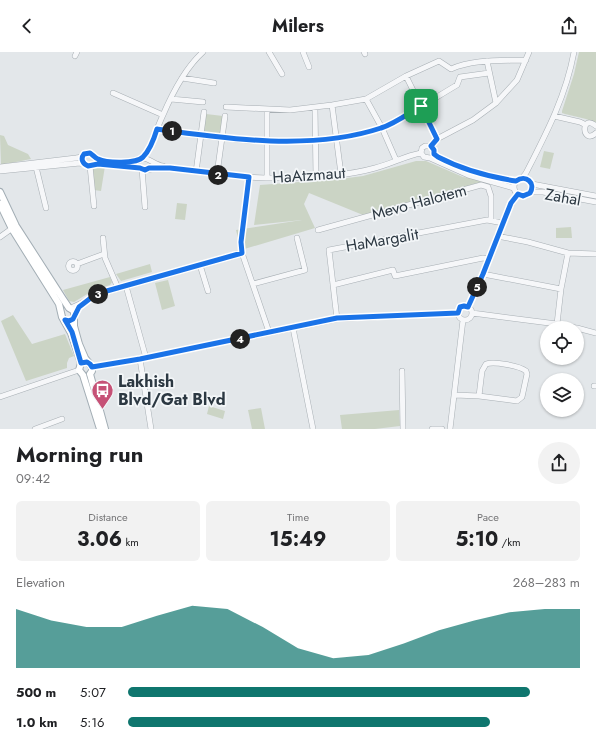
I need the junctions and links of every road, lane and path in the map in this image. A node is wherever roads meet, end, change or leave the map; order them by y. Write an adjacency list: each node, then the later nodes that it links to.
1 (199, 52): 7 (street)
2 (203, 52): 7 (street)
3 (270, 52): 11 (street)
4 (303, 52): 10 (street)
5 (529, 52): 8 (street)
6 (574, 52): 29 (street)
7 (196, 59): 14 (street)
8 (526, 60): 9 (street); 20 (street)
9 (487, 61): 12 (street); 13 (street)
10 (309, 67)
11 (282, 74)
12 (489, 74): 20 (street); 22 (street)
13 (406, 76): 18 (street); 22 (street)
14 (182, 78): 15 (street); 17 (street)
15 (214, 83)
16 (113, 93): 27 (street)
17 (171, 99): 19 (street); 27 (street)
18 (366, 99): 21 (street); 32 (street)
19 (203, 102)
20 (496, 103): 38 (street)
21 (332, 106): 24 (street); 37 (street)
22 (421, 106): 32 (street); 38 (street)
23 (226, 107): 25 (street)
24 (315, 108): 25 (street); 40 (street)
25 (267, 109): 39 (street)
26 (204, 112): 35 (street)
27 (163, 115): 33 (street)
28 (226, 116): 36 (street)
29 (554, 116): 30 (street); 56 (street)
30 (586, 125): 31 (street); 34 (street)
31 (596, 126)
32 (382, 128): 37 (street); 49 (street)
33 (157, 129): 35 (street); 41 (street)
34 (596, 133)
35 (201, 135): 36 (street); 58 (street)
36 (222, 137): 39 (street); 59 (street)
37 (337, 138): 40 (street); 60 (street)
38 (437, 139): 42 (street)
39 (268, 141): 40 (street); 63 (street)
40 (316, 141): 61 (street)
41 (152, 144): 47 (street); 48 (street)
42 (431, 146): 43 (street); 44 (street)
43 (421, 153): 44 (street); 49 (street, HaAtzmaut)
44 (432, 156): 66 (street); 68 (street)
45 (82, 157): 46 (street); 50 (street); 51 (street)
46 (95, 158): 47 (street); 50 (street)
47 (142, 159): 48 (street); 53 (street)
48 (150, 160): 54 (street, HaAtzmaut); 55 (street)
49 (396, 160): 60 (street, HaAtzmaut)
50 (90, 165): 52 (street); 53 (street); 75 (street)
51 (0, 167)
52 (36, 167): 57 (street); 77 (street)
53 (141, 168): 55 (street); 65 (street)
54 (170, 168): 55 (street, HaAtzmaut); 58 (street, HaAtzmaut)
55 (149, 169): 65 (street)
56 (528, 170): 64 (street); 67 (street)
57 (0, 171)
58 (196, 172): 59 (street, HaAtzmaut)
59 (217, 174): 62 (street, HaAtzmaut)
60 (341, 174): 61 (street, HaAtzmaut)
61 (316, 176): 63 (street, HaAtzmaut)
62 (249, 177): 63 (street, HaAtzmaut); 86 (street)
63 (267, 178)
64 (522, 178): 66 (street); 67 (street)
65 (144, 180): 76 (street)
66 (516, 181): 68 (street)
67 (530, 182): 70 (street); 72 (street, Zahal)
68 (514, 188): 71 (street)
69 (0, 192): 80 (main road)
70 (531, 192): 71 (street); 73 (street, Zahal)
71 (518, 194): 79 (street)
72 (596, 196)
73 (596, 202)
74 (0, 204): 80 (main road)
75 (94, 206)
76 (145, 207)
77 (46, 208)
78 (491, 220): 79 (street, HaMargalit); 81 (street, Mevo Halotem); 95 (street, HaMargalit)
79 (503, 223): 82 (street)
80 (14, 227): 83 (street); 101 (main road); 102 (main road)
81 (318, 230)
82 (497, 236): 87 (street); 90 (street)
83 (0, 237)
84 (103, 238): 88 (street)
85 (297, 238): 94 (street)
86 (242, 253): 92 (street); 94 (street)
87 (568, 253): 89 (street); 98 (street)
88 (104, 254): 91 (street); 97 (street)
89 (596, 254)
90 (488, 259): 93 (street); 95 (street)
91 (77, 264)
92 (200, 265): 96 (street); 99 (street)
93 (483, 274): 98 (street); 100 (street)
94 (253, 284): 112 (street)
95 (333, 285): 105 (street, HaMargalit)
96 (126, 286): 97 (street); 114 (street)
97 (118, 288): 102 (street)
98 (561, 289): 108 (street)
99 (208, 291)
100 (468, 307): 103 (street); 104 (street)
101 (62, 312): 102 (main road); 106 (main road)
102 (72, 312): 106 (main road); 116 (main road)
103 (458, 313): 105 (street); 107 (street)
104 (472, 313): 107 (street); 109 (street)
105 (337, 318): 110 (street)
106 (65, 320): 116 (main road)
107 (463, 320): 120 (street)
108 (557, 321)
109 (540, 322)
110 (292, 328): 112 (street); 128 (street)
111 (584, 330): 113 (street)
112 (269, 332): 114 (street)
113 (596, 332)
114 (146, 358): 115 (street)
115 (140, 359): 117 (street); 127 (street)
116 (84, 362): 117 (main road); 119 (main road)
117 (92, 367): 119 (main road)
118 (402, 371): 129 (street)
119 (84, 373): 122 (street); 125 (main road); 126 (main road)
120 (455, 395): 121 (street); 132 (street)
121 (479, 396): 121 (street)
122 (0, 397)
123 (62, 419): 124 (street)
124 (35, 429)
125 (100, 429)
126 (105, 429)
127 (151, 429)
128 (314, 429)
129 (403, 429)
130 (432, 429): 131 (street)
131 (442, 429)
132 (450, 429)

